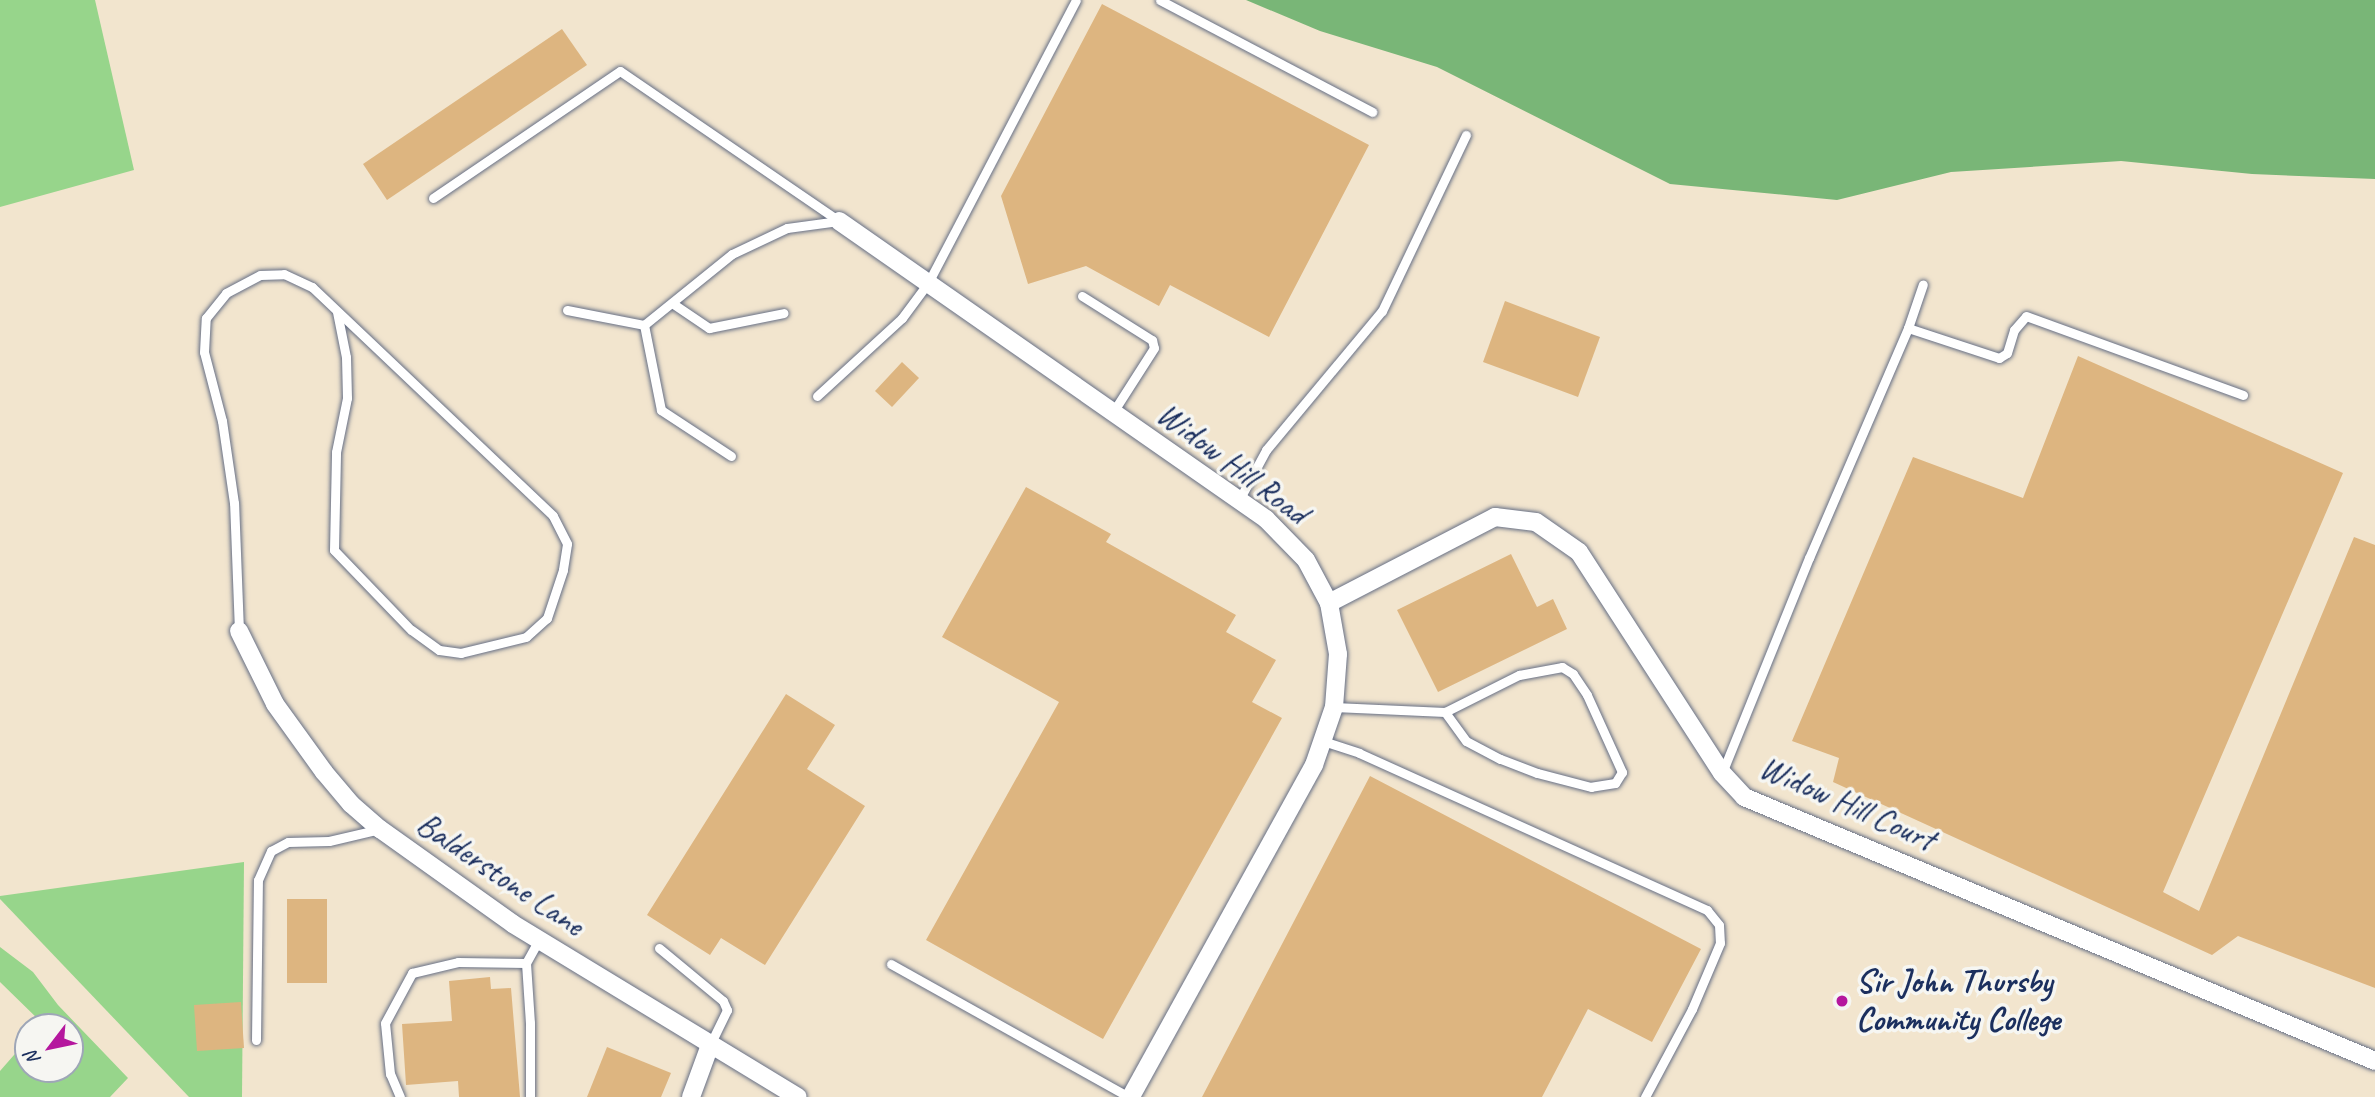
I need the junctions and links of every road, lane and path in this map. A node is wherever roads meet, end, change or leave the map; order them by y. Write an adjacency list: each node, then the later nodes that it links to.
1 (1076, 0): 7 (lane)
2 (1160, 0): 3 (lane)
3 (1372, 111)
4 (1465, 135): 20 (lane)
5 (433, 198): 6 (lane)
6 (839, 221): 7 (street, Widow Hill Road); 10 (lane)
7 (928, 283): 17 (lane); 18 (street, Widow Hill Road)
8 (1923, 284): 15 (lane)
9 (1082, 296): 18 (lane)
10 (673, 303): 13 (lane); 14 (lane)
11 (567, 310): 14 (lane)
12 (337, 312): 12 (lane); 22 (lane)
13 (784, 313)
14 (644, 325): 19 (lane)
15 (1908, 328): 16 (lane); 26 (lane)
16 (2243, 395)
17 (817, 396)
18 (1113, 412): 20 (street, Widow Hill Road)
19 (731, 456)
20 (1239, 500): 21 (street, Widow Hill Road)
21 (1329, 603): 23 (street, Widow Hill Road); 26 (street, Widow Hill Court)
22 (239, 631): 27 (street, Balderstone Lane)
23 (1334, 707): 24 (lane); 25 (street, Widow Hill Road)
24 (1445, 712): 24 (lane)
25 (1323, 741): 39 (street, Widow Hill Road); 40 (lane)
26 (1722, 773): 34 (street, Widow Hill Court)
27 (380, 829): 28 (street, Balderstone Lane); 32 (lane)
28 (538, 940): 30 (lane); 33 (street, Balderstone Lane)
29 (659, 948): 33 (lane)
30 (526, 963): 35 (lane); 36 (lane)
31 (891, 964): 39 (lane)
32 (256, 1040)
33 (710, 1045): 37 (street); 38 (street, Balderstone Lane)
34 (2375, 1061)
35 (400, 1097)
36 (530, 1097)
37 (691, 1097)
38 (797, 1097)
39 (1130, 1097)
40 (1645, 1097)

